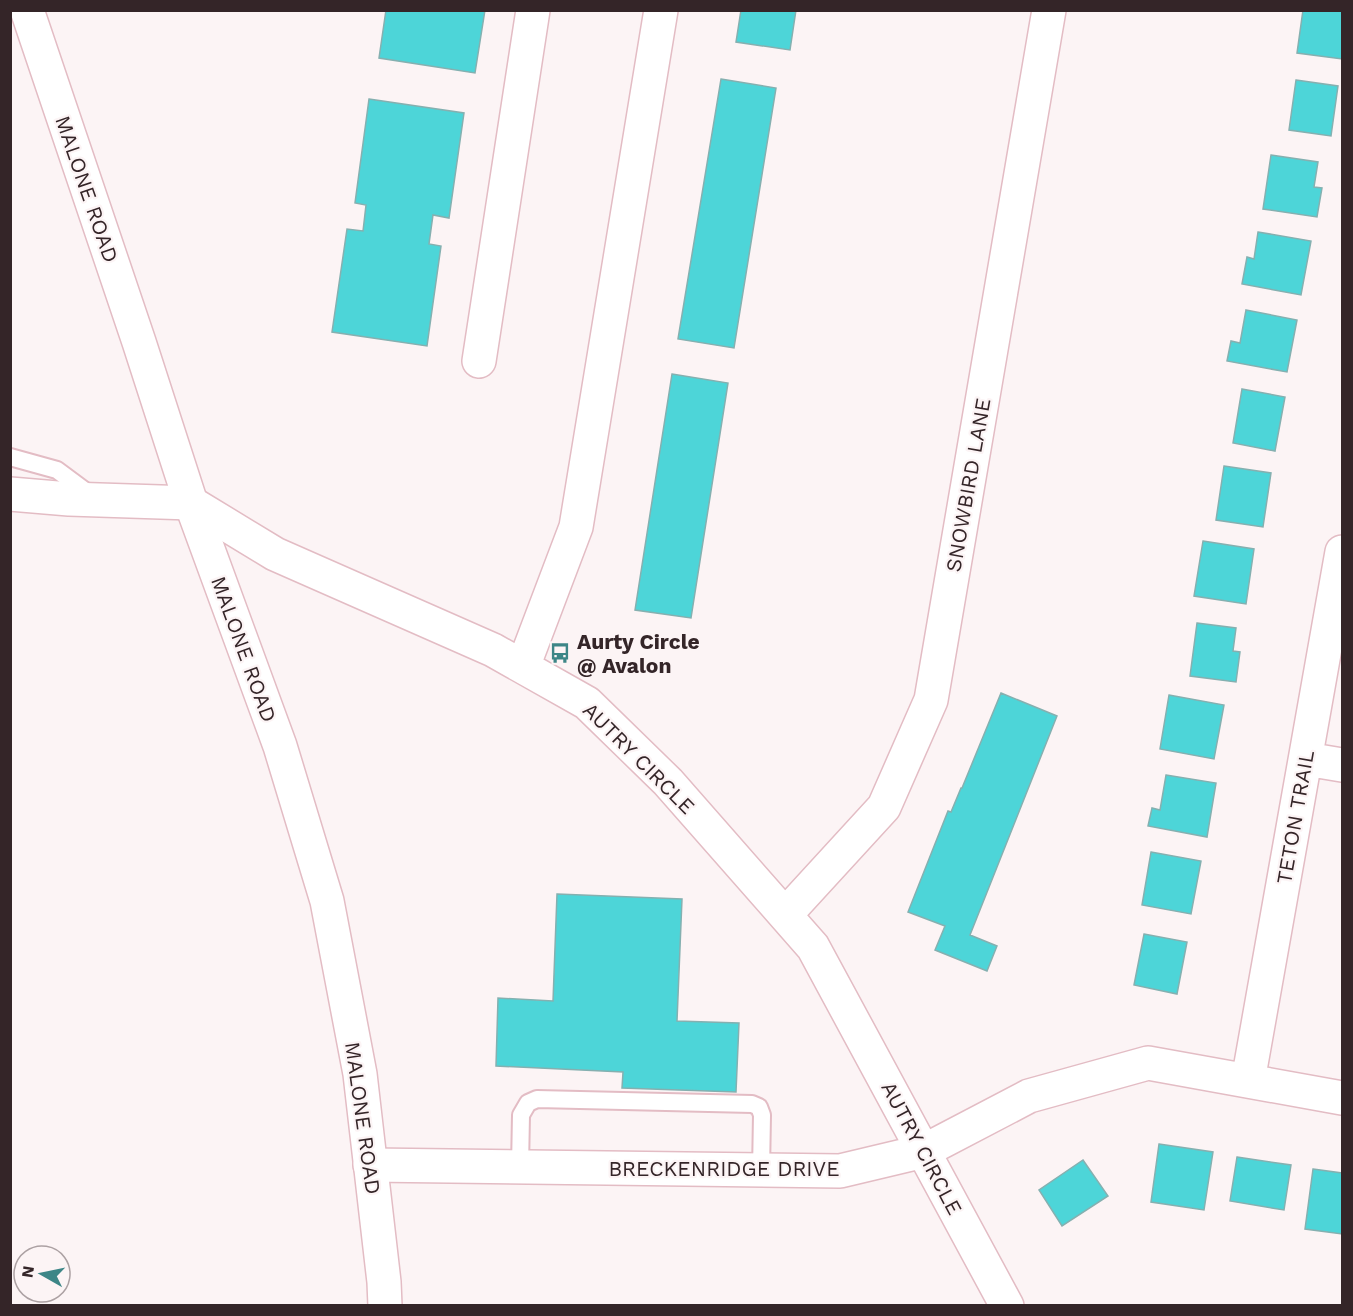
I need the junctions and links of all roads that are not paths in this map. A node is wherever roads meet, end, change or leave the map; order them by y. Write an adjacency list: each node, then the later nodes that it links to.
1 (27, 10): 9 (street, MALONE ROAD)
2 (533, 10): 5 (street)
3 (661, 10): 11 (street)
4 (1049, 10): 14 (street, SNOWBIRD LANE)
5 (479, 361)
6 (10, 457): 8 (lane)
7 (10, 494): 8 (street, AUTRY CIRCLE)
8 (98, 500): 9 (street, AUTRY CIRCLE)
9 (191, 503): 11 (street, AUTRY CIRCLE); 18 (street, MALONE ROAD)
10 (1342, 552): 12 (street, TETON TRAIL)
11 (523, 667): 14 (street, AUTRY CIRCLE)
12 (1306, 759): 13 (street); 15 (street, TETON TRAIL)
13 (1342, 765)
14 (785, 915): 17 (street, AUTRY CIRCLE)
15 (1248, 1081): 16 (street, BRECKENRIDGE DRIVE); 17 (street, BRECKENRIDGE DRIVE)
16 (1342, 1098)
17 (924, 1151): 20 (street, BRECKENRIDGE DRIVE); 22 (street, AUTRY CIRCLE)
18 (370, 1165): 19 (street, BRECKENRIDGE DRIVE); 21 (street, MALONE ROAD)
19 (520, 1167): 20 (street, BRECKENRIDGE DRIVE); 20 (lane)
20 (761, 1171)
21 (385, 1305)
22 (1007, 1305)

